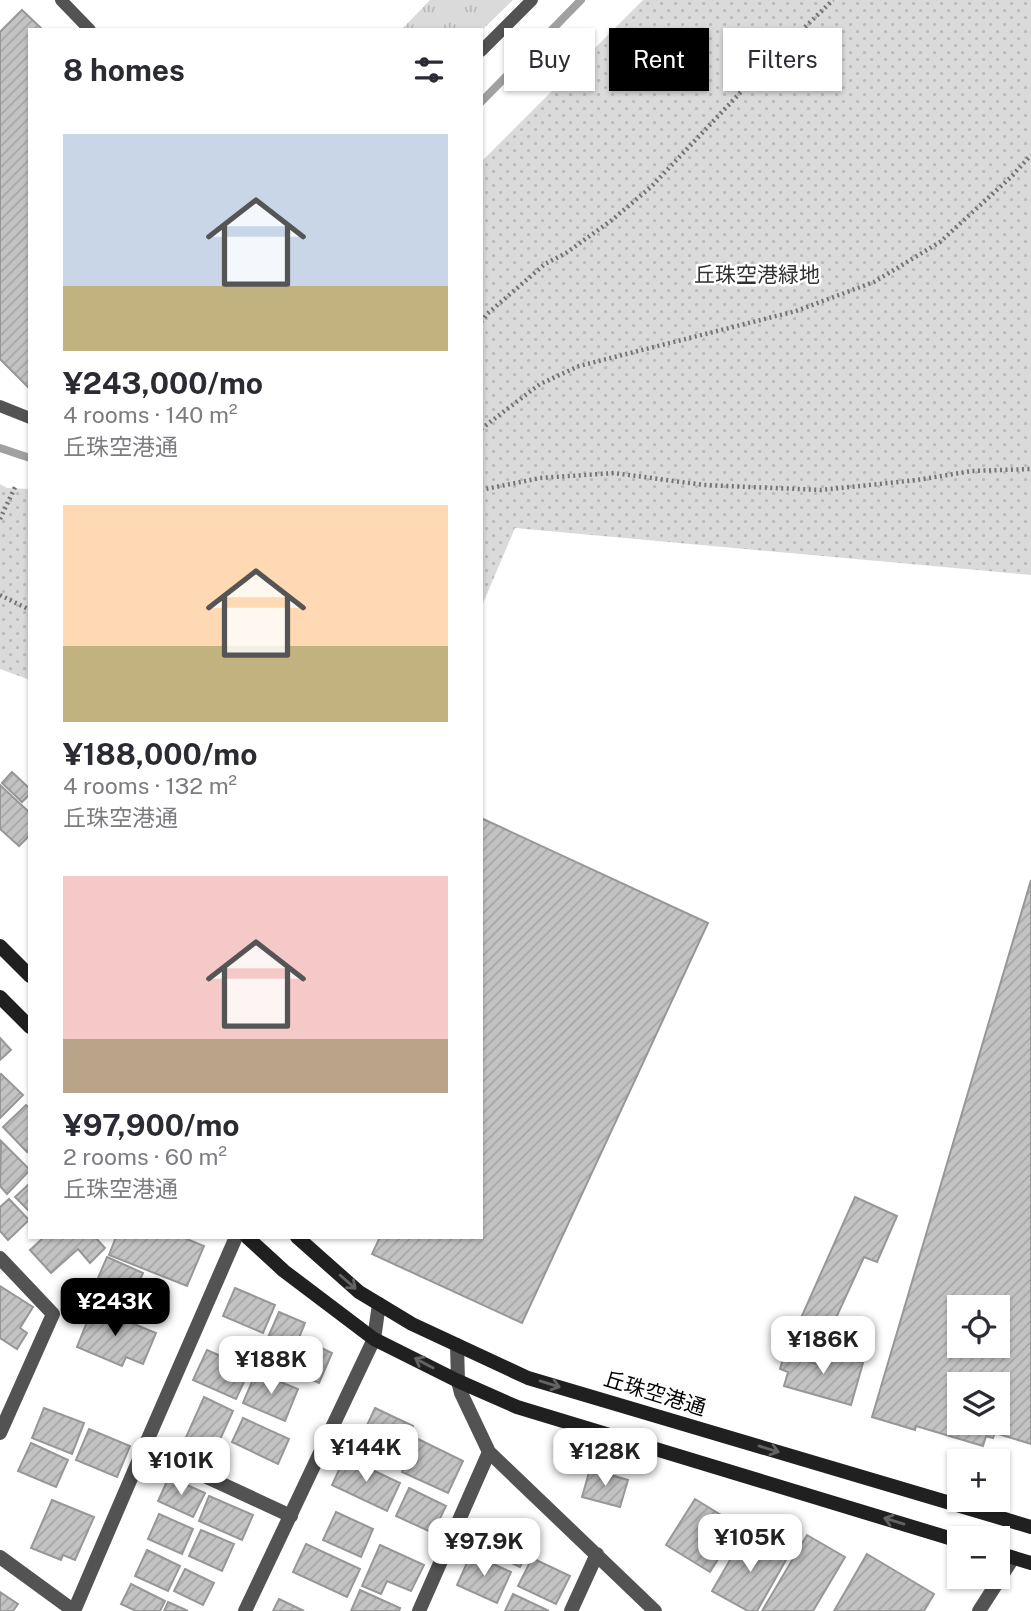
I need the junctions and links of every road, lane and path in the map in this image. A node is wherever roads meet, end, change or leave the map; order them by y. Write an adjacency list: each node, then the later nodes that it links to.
1 (61, 0): 4 (lane)
2 (532, 0): 5 (lane)
3 (833, 0): 7 (path)
4 (88, 28)
5 (483, 49)
6 (1031, 155): 10 (path)
7 (483, 319)
8 (0, 406): 9 (lane)
9 (28, 417)
10 (483, 427)
11 (1031, 469): 13 (path)
12 (16, 485): 14 (path)
13 (483, 490)
14 (0, 519)
15 (0, 595): 16 (path)
16 (28, 609)
17 (0, 946): 18 (main road)
18 (28, 974)
19 (0, 997): 20 (main road)
20 (28, 1025)
21 (235, 1239): 30 (street)
22 (249, 1239): 26 (main road)
23 (299, 1239): 25 (main road, 丘珠空港通, one-way to 25)
24 (0, 1258): 29 (street)
25 (379, 1304): 26 (street); 27 (main road, 丘珠空港通)
26 (374, 1339): 28 (main road, one-way to 26); 32 (street)
27 (457, 1345): 28 (street); 33 (main road, 丘珠空港通, one-way to 33)
28 (458, 1381): 31 (street); 34 (main road, one-way to 28)
29 (0, 1433)
30 (144, 1448): 32 (street); 40 (street)
31 (489, 1452): 35 (street); 42 (street)
32 (291, 1516): 41 (street)
33 (1031, 1527)
34 (947, 1537)
35 (597, 1554): 43 (street); 44 (street)
36 (1010, 1557): 38 (main road)
37 (0, 1558): 40 (street)
38 (1013, 1558): 39 (main road); 45 (street)
39 (1031, 1563)
40 (74, 1611)
41 (245, 1611)
42 (419, 1611)
43 (571, 1611)
44 (655, 1611)
45 (979, 1611)

